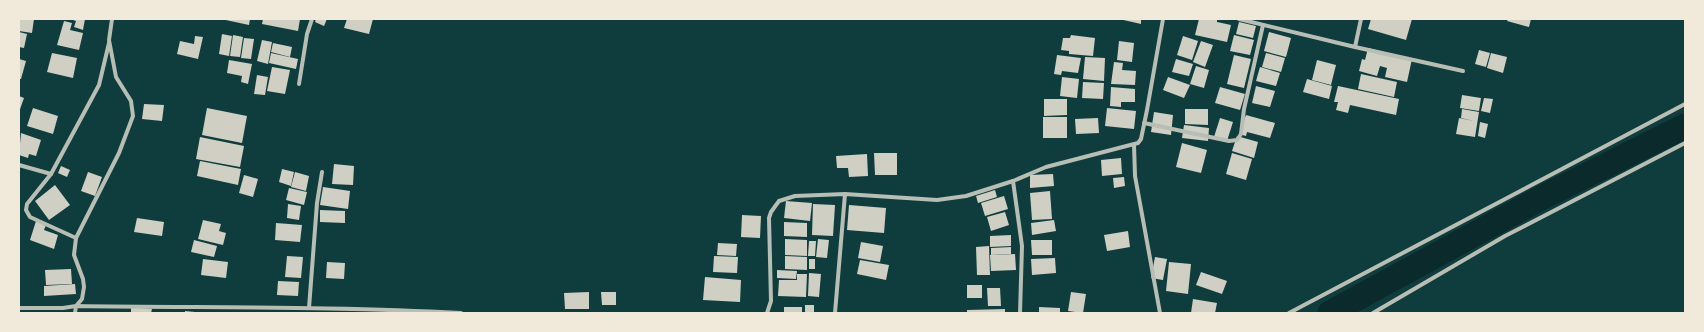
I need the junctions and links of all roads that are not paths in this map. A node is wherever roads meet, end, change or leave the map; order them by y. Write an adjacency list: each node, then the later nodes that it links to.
1 (112, 19): 7 (street)
2 (312, 19): 10 (street)
3 (1163, 19): 12 (street)
4 (1239, 19): 6 (street)
5 (1361, 19): 8 (street)
6 (1263, 25): 8 (street); 12 (street)
7 (109, 40): 17 (street); 20 (street)
8 (1355, 47): 9 (street)
9 (1463, 71)
10 (299, 84)
11 (1685, 104): 32 (street)
12 (1144, 123): 14 (street)
13 (1685, 143): 33 (street)
14 (1134, 145): 18 (street); 31 (street)
15 (19, 165): 17 (street)
16 (322, 172): 24 (street)
17 (51, 174): 20 (street)
18 (1013, 181): 19 (street); 30 (street)
19 (845, 194): 28 (street); 29 (street)
20 (76, 238): 21 (street)
21 (76, 306): 22 (street); 23 (street); 25 (street)
22 (162, 307): 24 (street); 26 (street)
23 (19, 308)
24 (309, 308): 27 (street)
25 (75, 313)
26 (162, 313)
27 (461, 313)
28 (767, 313)
29 (835, 313)
30 (1020, 313)
31 (1160, 313)
32 (1288, 313)
33 (1373, 313)

